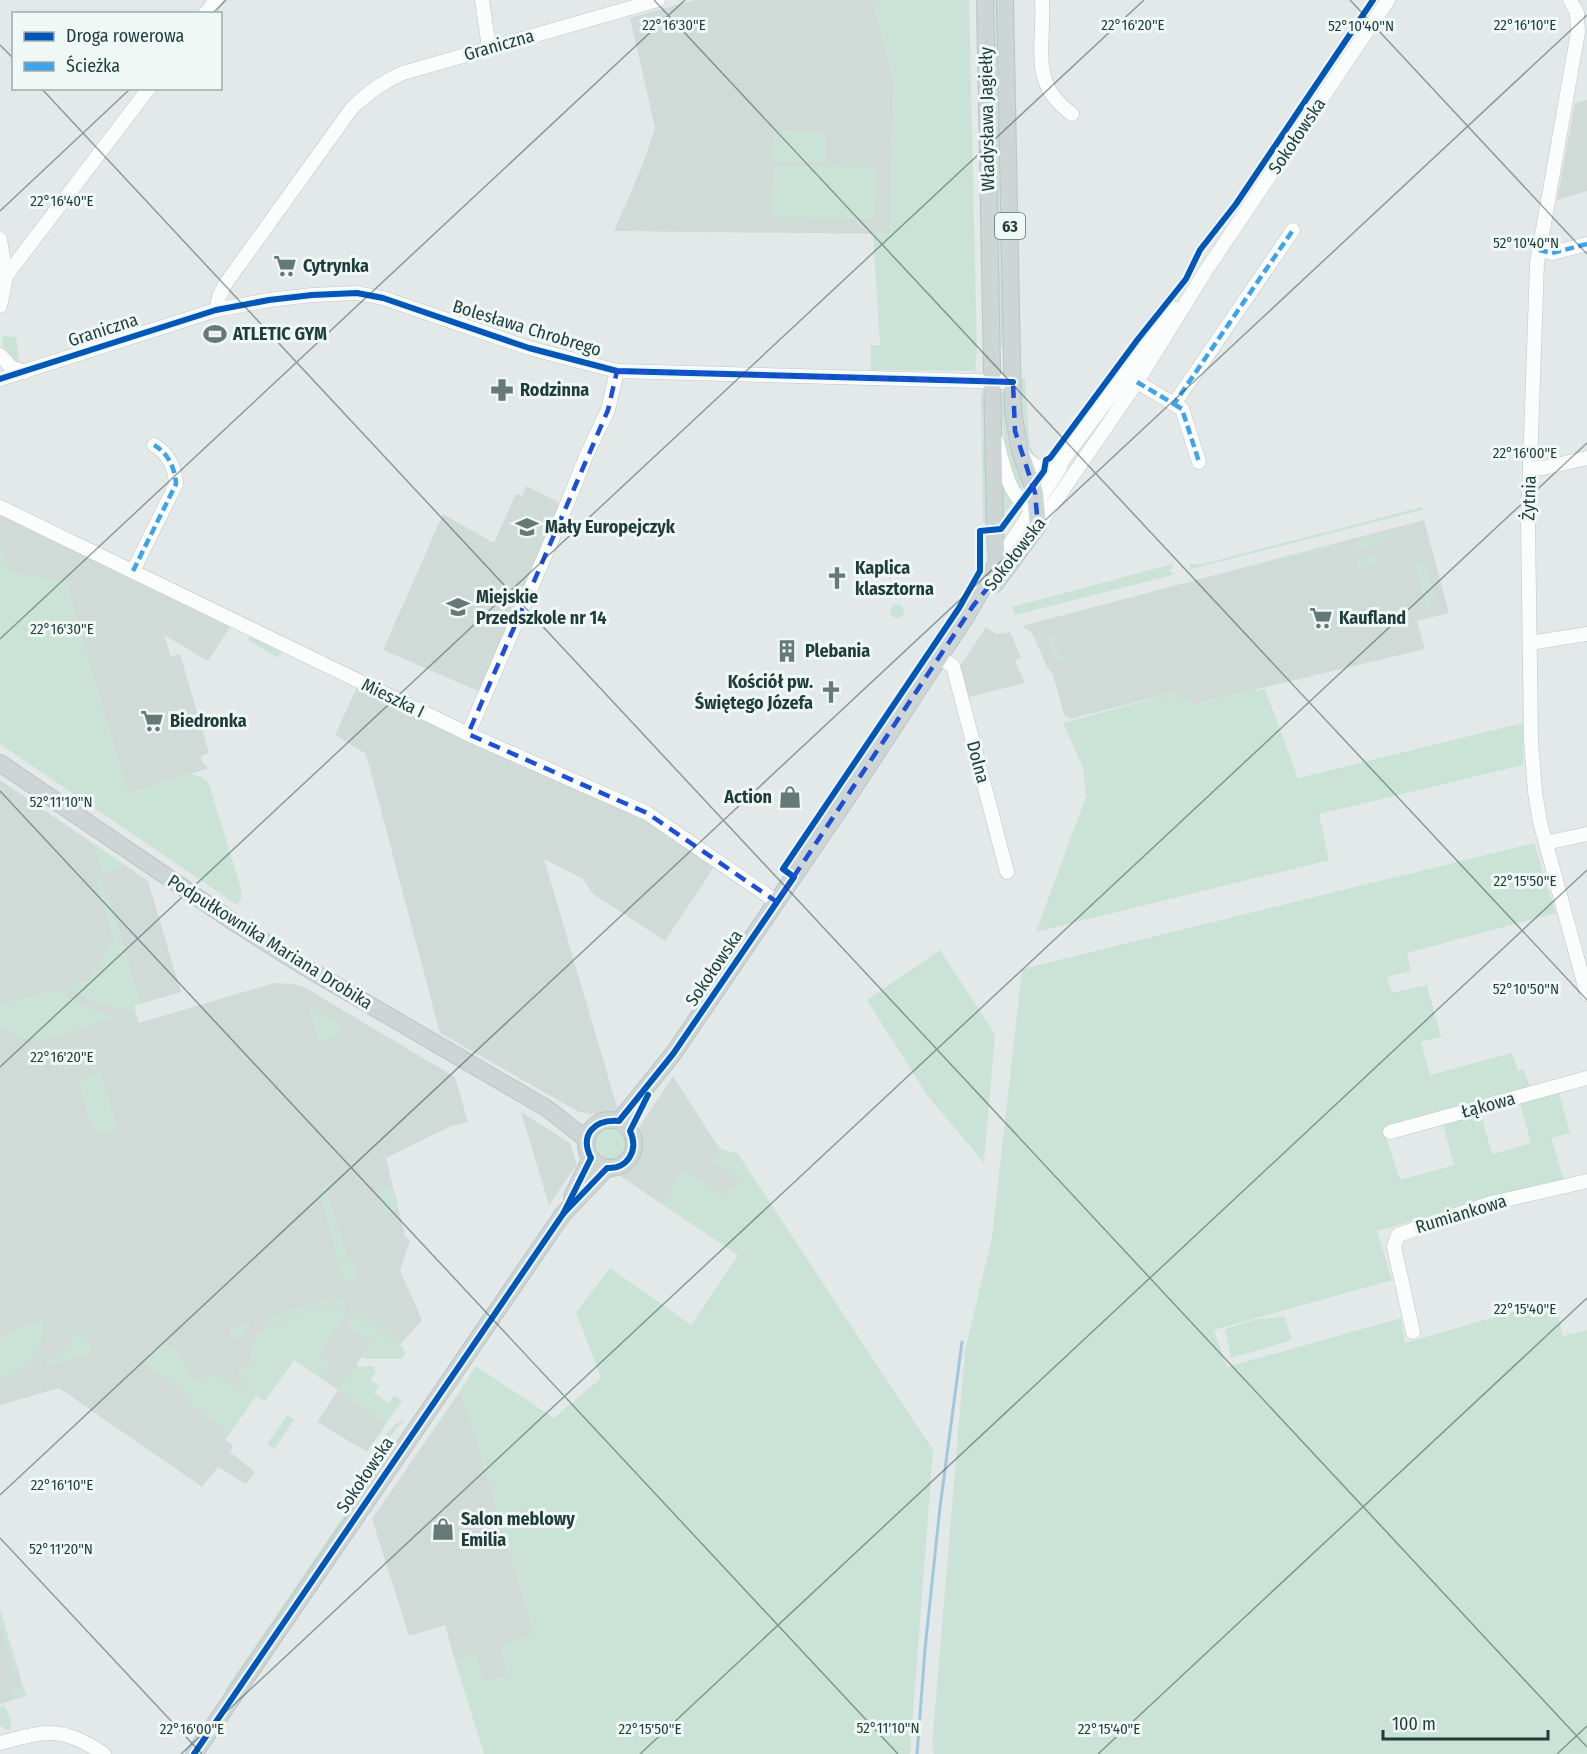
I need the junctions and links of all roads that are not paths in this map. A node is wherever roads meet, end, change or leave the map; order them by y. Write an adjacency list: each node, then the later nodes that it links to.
1 (216, 0): 9 (street)
2 (482, 0): 10 (street)
3 (658, 0): 10 (street, Graniczna)
4 (985, 0): 25 (main road, Władysława Jagiełły / 63)
5 (1005, 0): 26 (main road, Władysława Jagiełły / 63)
6 (1042, 0): 12 (street)
7 (1388, 0): 17 (street, Sokołowska)
8 (1570, 0): 16 (street, Żytnia)
9 (207, 12)
10 (489, 48): 20 (street, Graniczna)
11 (146, 90): 18 (street)
12 (1072, 114)
13 (1293, 230): 28 (street)
14 (0, 238): 18 (street)
15 (1587, 244): 16 (street)
16 (1539, 250): 35 (street, Żytnia)
17 (1205, 272): 27 (street, Sokołowska); 33 (street, Sokołowska)
18 (3, 281): 19 (street)
19 (0, 306)
20 (216, 310): 22 (street, Bolesława Chrobrego); 23 (street, Graniczna)
21 (0, 355): 23 (street)
22 (617, 371): 25 (street, Bolesława Chrobrego); 46 (street)
23 (24, 372): 24 (street, Graniczna)
24 (0, 379)
25 (993, 382): 26 (street, Bolesława Chrobrego); 29 (main road, Władysława Jagiełły / 63)
26 (1012, 382): 31 (main road, Władysława Jagiełły / 63)
27 (1137, 382): 28 (street); 36 (street, Sokołowska)
28 (1174, 404): 34 (street)
29 (993, 426): 37 (street); 40 (main road, Władysława Jagiełły / 63)
30 (154, 445): 41 (street)
31 (1020, 451): 33 (street); 37 (main road, Władysława Jagiełły / 63)
32 (1587, 458): 35 (street)
33 (1062, 461): 37 (street, Sokołowska)
34 (1199, 462)
35 (1530, 468): 44 (street, Żytnia)
36 (1056, 501): 37 (street, Sokołowska); 39 (street, Sokołowska)
37 (1036, 506): 39 (main road, Władysława Jagiełły / 63); 40 (street, Sokołowska)
38 (0, 507): 41 (street, Mieszka I)
39 (1038, 526): 42 (main road, Sokołowska)
40 (997, 563): 42 (main road, Sokołowska)
41 (132, 571): 46 (street, Mieszka I)
42 (973, 606): 45 (main road, Sokołowska)
43 (1587, 634): 44 (street)
44 (1530, 643): 49 (street, Żytnia)
45 (939, 657): 50 (street, Dolna); 51 (main road, Sokołowska)
46 (468, 734): 51 (street, Mieszka I)
47 (0, 763): 54 (main road, Podpułkownika Mariana Drobika)
48 (1587, 834): 49 (street)
49 (1546, 843): 52 (street, Żytnia)
50 (1007, 872)
51 (777, 902): 56 (main road, Sokołowska)
52 (1587, 994)
53 (1587, 1078): 57 (street, Łąkowa)
54 (548, 1109): 55 (main road, Podpułkownika Mariana Drobika); 58 (main road, Podpułkownika Mariana Drobika)
55 (596, 1125): 56 (main road); 58 (main road)
56 (625, 1126): 60 (main road)
57 (1390, 1132)
58 (587, 1140): 59 (main road)
59 (591, 1158): 60 (main road); 62 (main road, Sokołowska)
60 (607, 1168): 62 (main road, Sokołowska)
61 (1587, 1181): 63 (street, Rumiankowa)
62 (564, 1214): 65 (main road, Sokołowska)
63 (1413, 1332)
64 (0, 1743): 66 (street)
65 (197, 1753)
66 (104, 1754)

